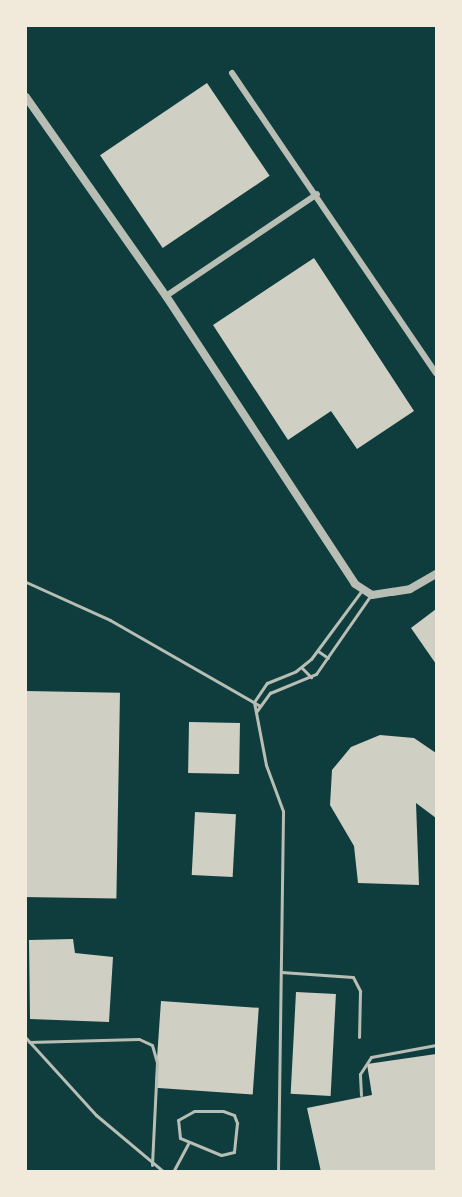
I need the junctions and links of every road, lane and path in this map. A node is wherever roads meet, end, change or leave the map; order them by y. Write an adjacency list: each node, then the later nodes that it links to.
1 (232, 73): 3 (street)
2 (26, 97): 4 (street)
3 (317, 194): 4 (street); 5 (street)
4 (165, 296): 8 (street)
5 (436, 373)
6 (436, 574): 9 (street)
7 (26, 582): 14 (lane)
8 (362, 590): 9 (street); 10 (lane)
9 (372, 595): 11 (lane)
10 (318, 651): 11 (lane); 12 (lane)
11 (328, 658): 13 (lane)
12 (302, 668): 13 (lane); 14 (lane)
13 (312, 678): 15 (lane)
14 (254, 702): 15 (lane); 16 (lane)
15 (260, 706): 16 (lane)
16 (255, 714): 17 (lane)
17 (281, 972): 18 (lane); 27 (lane)
18 (359, 1037)
19 (26, 1038): 20 (lane)
20 (29, 1042): 24 (lane); 24 (lane)
21 (436, 1045): 22 (lane)
22 (361, 1095)
23 (188, 1144): 23 (lane); 26 (lane)
24 (152, 1165): 25 (lane)
25 (164, 1172)
26 (172, 1172)
27 (278, 1172)

